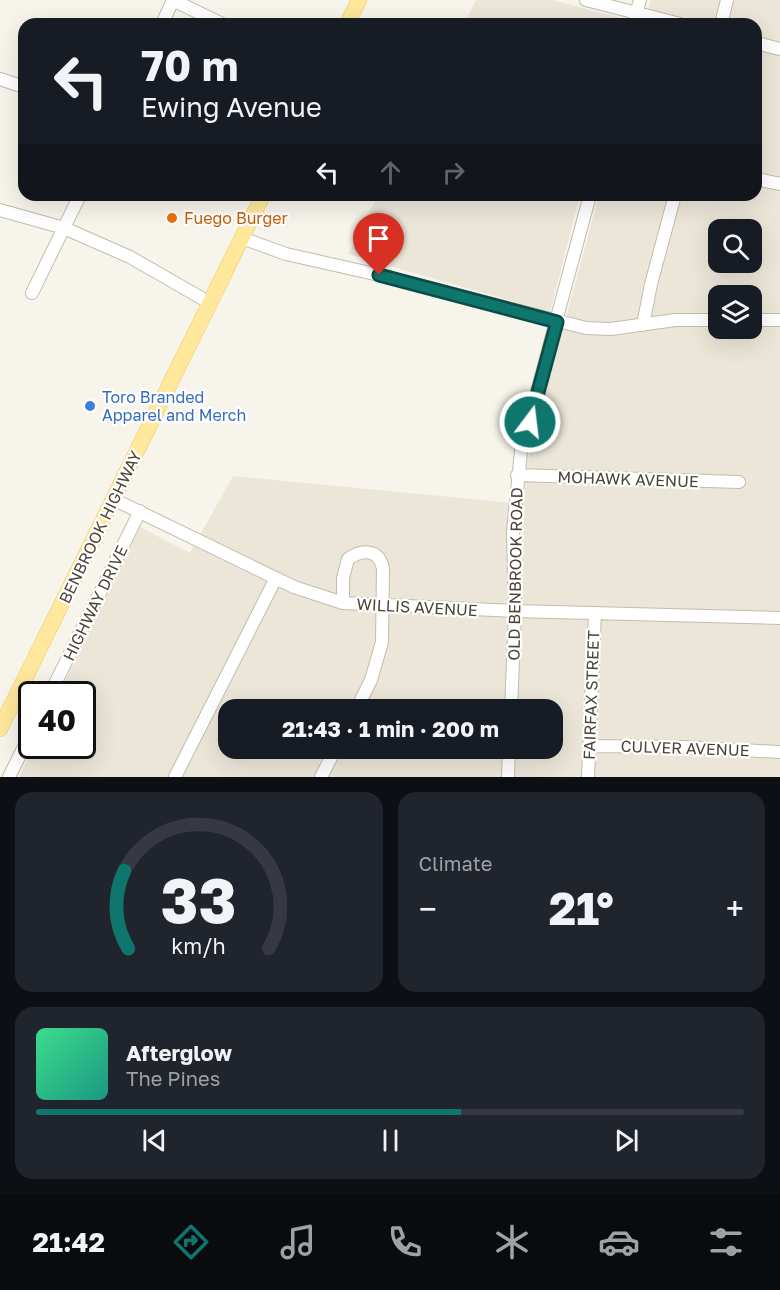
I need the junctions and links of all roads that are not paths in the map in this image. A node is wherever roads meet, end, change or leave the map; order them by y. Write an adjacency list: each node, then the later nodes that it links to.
1 (173, 0): 6 (street); 7 (street)
2 (359, 0): 8 (main road)
3 (586, 0): 9 (street)
4 (640, 0): 9 (street)
5 (727, 0): 10 (street)
6 (165, 18)
7 (210, 18)
8 (350, 18)
9 (635, 18)
10 (722, 18)
11 (762, 44): 12 (street)
12 (780, 49)
13 (0, 79): 14 (street)
14 (18, 85)
15 (762, 180): 16 (street)
16 (780, 184)
17 (77, 201): 22 (street)
18 (260, 201): 23 (main road, BENBROOK HIGHWAY)
19 (588, 201): 29 (street, OLD BENBROOK ROAD)
20 (673, 201): 30 (street)
21 (0, 210): 22 (street)
22 (64, 228): 24 (street); 25 (street)
23 (242, 238): 25 (main road, BENBROOK HIGHWAY); 29 (street)
24 (32, 293)
25 (210, 303): 33 (main road, BENBROOK HIGHWAY)
26 (708, 320): 30 (street)
27 (762, 320): 28 (street)
28 (780, 320)
29 (557, 322): 30 (street); 31 (street, OLD BENBROOK ROAD)
30 (643, 325)
31 (517, 475): 32 (street, MOHAWK AVENUE); 38 (street, OLD BENBROOK ROAD)
32 (739, 482)
33 (113, 499): 34 (street, WILLIS AVENUE); 44 (main road, BENBROOK HIGHWAY)
34 (140, 511): 35 (street, WILLIS AVENUE); 41 (street, HIGHWAY DRIVE)
35 (276, 578): 36 (street, WILLIS AVENUE); 51 (street)
36 (343, 603): 37 (street, WILLIS AVENUE); 37 (street)
37 (383, 605): 38 (street, WILLIS AVENUE); 42 (street)
38 (515, 611): 39 (street, WILLIS AVENUE); 43 (street, OLD BENBROOK ROAD)
39 (595, 613): 40 (street, WILLIS AVENUE); 45 (street, FAIRFAX STREET)
40 (780, 618)
41 (56, 681)
42 (362, 699)
43 (511, 699)
44 (0, 729)
45 (589, 746): 46 (street, CULVER AVENUE); 54 (street, FAIRFAX STREET)
46 (780, 752)
47 (18, 759): 50 (street)
48 (330, 759): 52 (street)
49 (509, 759): 53 (street)
50 (9, 777)
51 (175, 777)
52 (321, 777)
53 (508, 777)
54 (588, 777)

